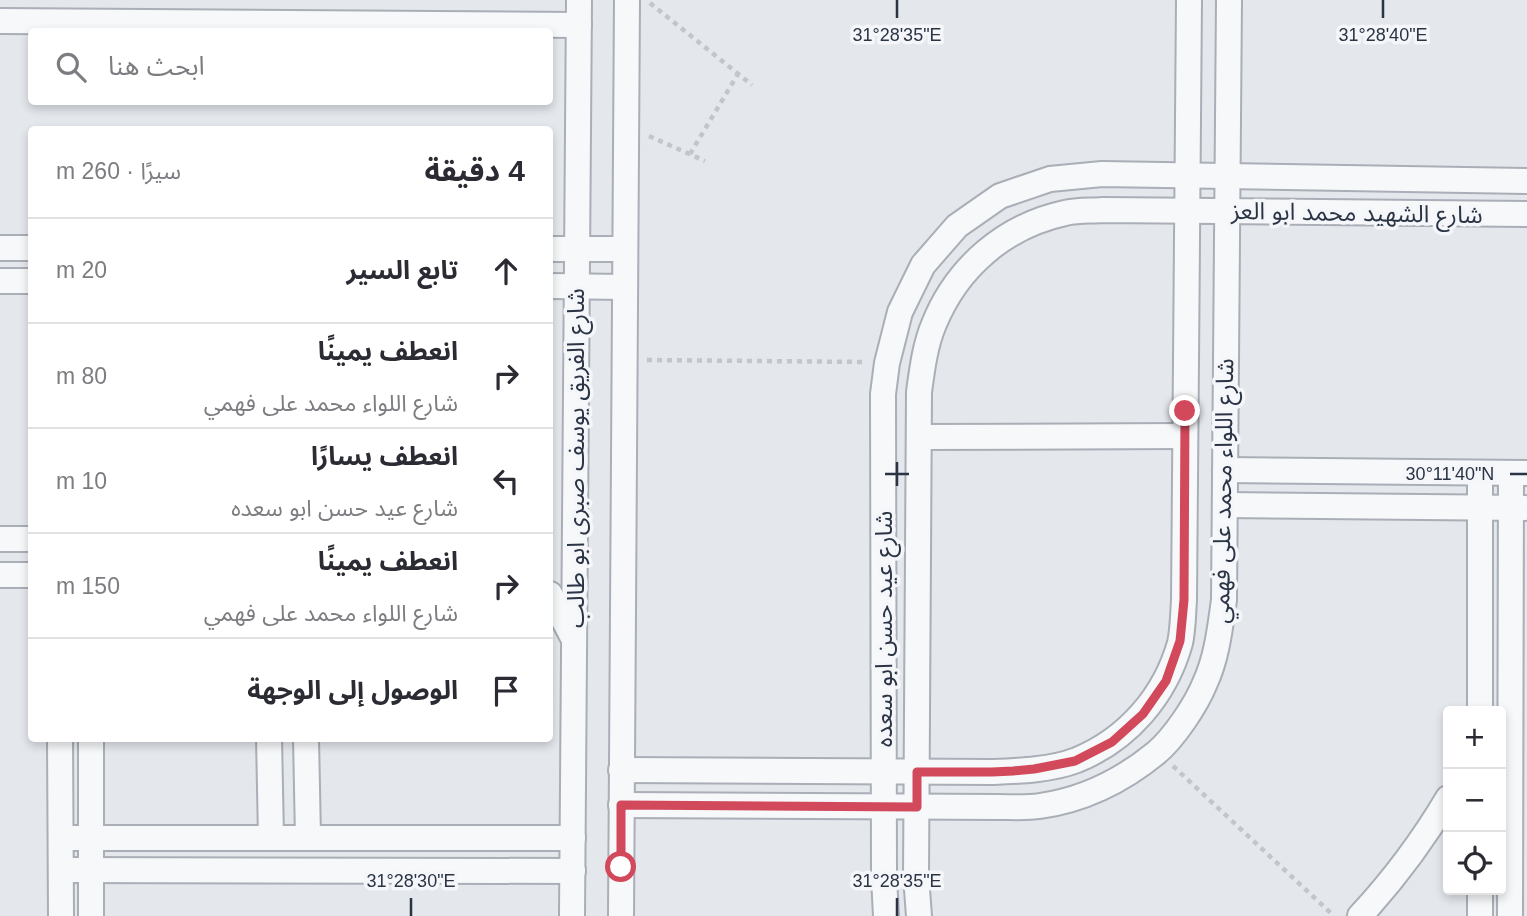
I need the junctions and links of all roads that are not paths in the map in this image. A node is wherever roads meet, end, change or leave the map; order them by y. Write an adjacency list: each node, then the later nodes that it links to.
1 (579, 0): 6 (street, شارع الفريق يوسف صبرى ابو طالب)
2 (627, 0): 17 (street, شارع الفريق يوسف صبرى ابو طالب)
3 (1189, 0): 7 (street, شارع اللواء محمد على فهمي)
4 (1229, 0): 8 (street, شارع اللواء محمد على فهمي)
5 (0, 21): 6 (street)
6 (579, 25): 16 (street, شارع الفريق يوسف صبرى ابو طالب)
7 (1188, 176): 8 (street, شارع الشهيد محمد ابو العز); 10 (street, شارع اللواء محمد على فهمي); 33 (street, شارع عيد حسن ابو سعده)
8 (1227, 177): 9 (street, شارع الشهيد محمد ابو العز); 11 (street, شارع اللواء محمد على فهمي)
9 (1527, 181)
10 (1187, 211): 11 (street, شارع الشهيد محمد ابو العز); 23 (street, شارع اللواء محمد على فهمي); 24 (street, شارع عيد حسن ابو سعده)
11 (1227, 211): 12 (street, شارع الشهيد محمد ابو العز); 25 (street, شارع اللواء محمد على فهمي)
12 (1527, 214)
13 (0, 248): 14 (street)
14 (28, 248)
15 (553, 249): 16 (street)
16 (578, 249): 17 (street); 21 (street, شارع الفريق يوسف صبرى ابو طالب)
17 (625, 250): 22 (street, شارع الفريق يوسف صبرى ابو طالب)
18 (0, 281): 19 (street)
19 (28, 281)
20 (553, 286): 21 (street)
21 (577, 286): 22 (street); 40 (street, شارع الفريق يوسف صبرى ابو طالب)
22 (625, 287): 46 (street, شارع الفريق يوسف صبرى ابو طالب)
23 (1185, 436): 24 (street); 48 (street, شارع اللواء محمد على فهمي)
24 (919, 437): 34 (street, شارع عيد حسن ابو سعده)
25 (1225, 470): 26 (street); 28 (street, شارع اللواء محمد على فهمي)
26 (1480, 473): 27 (street); 29 (street)
27 (1519, 473): 30 (street)
28 (1225, 505): 29 (street); 53 (street, شارع اللواء محمد على فهمي)
29 (1480, 508): 30 (street); 41 (street)
30 (1519, 508): 49 (street)
31 (0, 539): 32 (street)
32 (28, 539)
33 (884, 552): 34 (street); 37 (street, شارع عيد حسن ابو سعده)
34 (918, 553): 38 (street, شارع عيد حسن ابو سعده)
35 (0, 575): 36 (street)
36 (28, 575)
37 (884, 595): 38 (street); 47 (street, شارع عيد حسن ابو سعده)
38 (918, 596): 48 (street, شارع عيد حسن ابو سعده)
39 (553, 600): 40 (street)
40 (575, 641): 58 (street, شارع الفريق يوسف صبرى ابو طالب)
41 (1480, 706)
42 (60, 742): 54 (street)
43 (91, 742): 55 (street)
44 (269, 742): 56 (street)
45 (306, 742): 57 (street)
46 (621, 770): 47 (street, شارع اللواء محمد على فهمي); 50 (street, شارع الفريق يوسف صبرى ابو طالب)
47 (884, 772): 48 (street, شارع اللواء محمد على فهمي); 52 (street, شارع عيد حسن ابو سعده)
48 (917, 772): 53 (street, شارع عيد حسن ابو سعده)
49 (1513, 788): 71 (street)
50 (621, 805): 52 (street, شارع اللواء محمد على فهمي); 66 (street, شارع الفريق يوسف صبرى ابو طالب)
51 (1443, 806): 69 (street)
52 (884, 807): 53 (street, شارع اللواء محمد على فهمي); 67 (street, شارع عيد حسن ابو سعده)
53 (917, 807): 68 (street, شارع عيد حسن ابو سعده)
54 (61, 838): 55 (street); 59 (street)
55 (91, 838): 56 (street); 60 (street)
56 (271, 838): 57 (street)
57 (308, 838): 58 (street)
58 (573, 838): 61 (street, شارع الفريق يوسف صبرى ابو طالب)
59 (61, 870): 60 (street); 63 (street)
60 (91, 870): 61 (street); 64 (street)
61 (573, 872): 65 (street, شارع الفريق يوسف صبرى ابو طالب)
62 (1480, 895): 70 (street)
63 (61, 916)
64 (90, 916)
65 (572, 916)
66 (621, 916)
67 (886, 916)
68 (919, 916)
69 (1360, 916)
70 (1480, 916)
71 (1510, 916)

